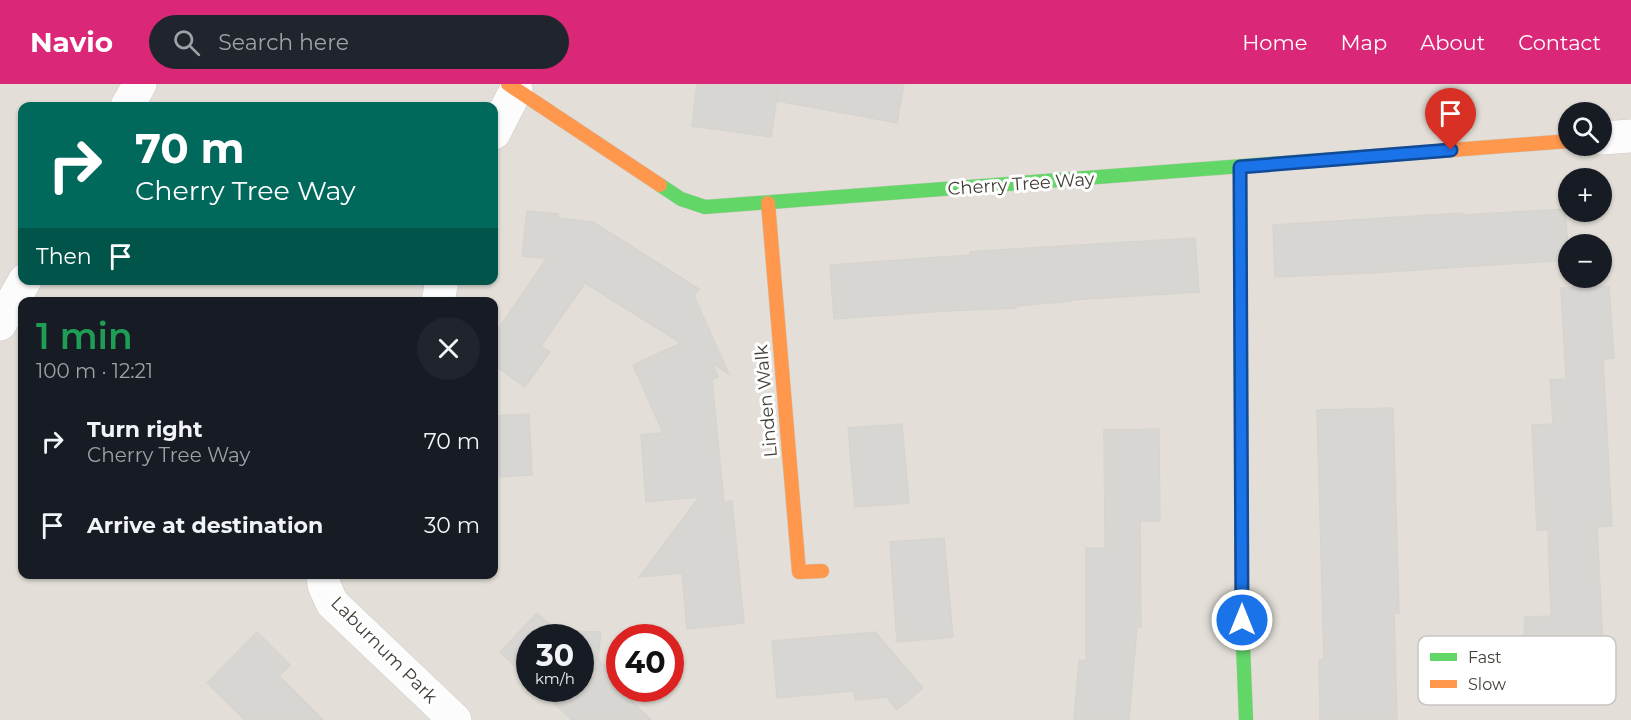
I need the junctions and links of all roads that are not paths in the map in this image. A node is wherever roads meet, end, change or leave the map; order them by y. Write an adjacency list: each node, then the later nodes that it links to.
1 (140, 84): 3 (street)
2 (512, 87): 4 (street); 9 (street, Cherry Tree Way)
3 (129, 102)
4 (498, 123)
5 (1631, 136): 6 (street)
6 (1612, 137)
7 (1558, 142): 8 (street, Cherry Tree Way)
8 (1240, 167): 9 (street, Cherry Tree Way); 15 (street)
9 (768, 203): 12 (street, Linden Walk)
10 (22, 285): 11 (street)
11 (0, 324)
12 (822, 571)
13 (323, 579): 14 (street, Laburnum Park)
14 (455, 720)
15 (1246, 720)

